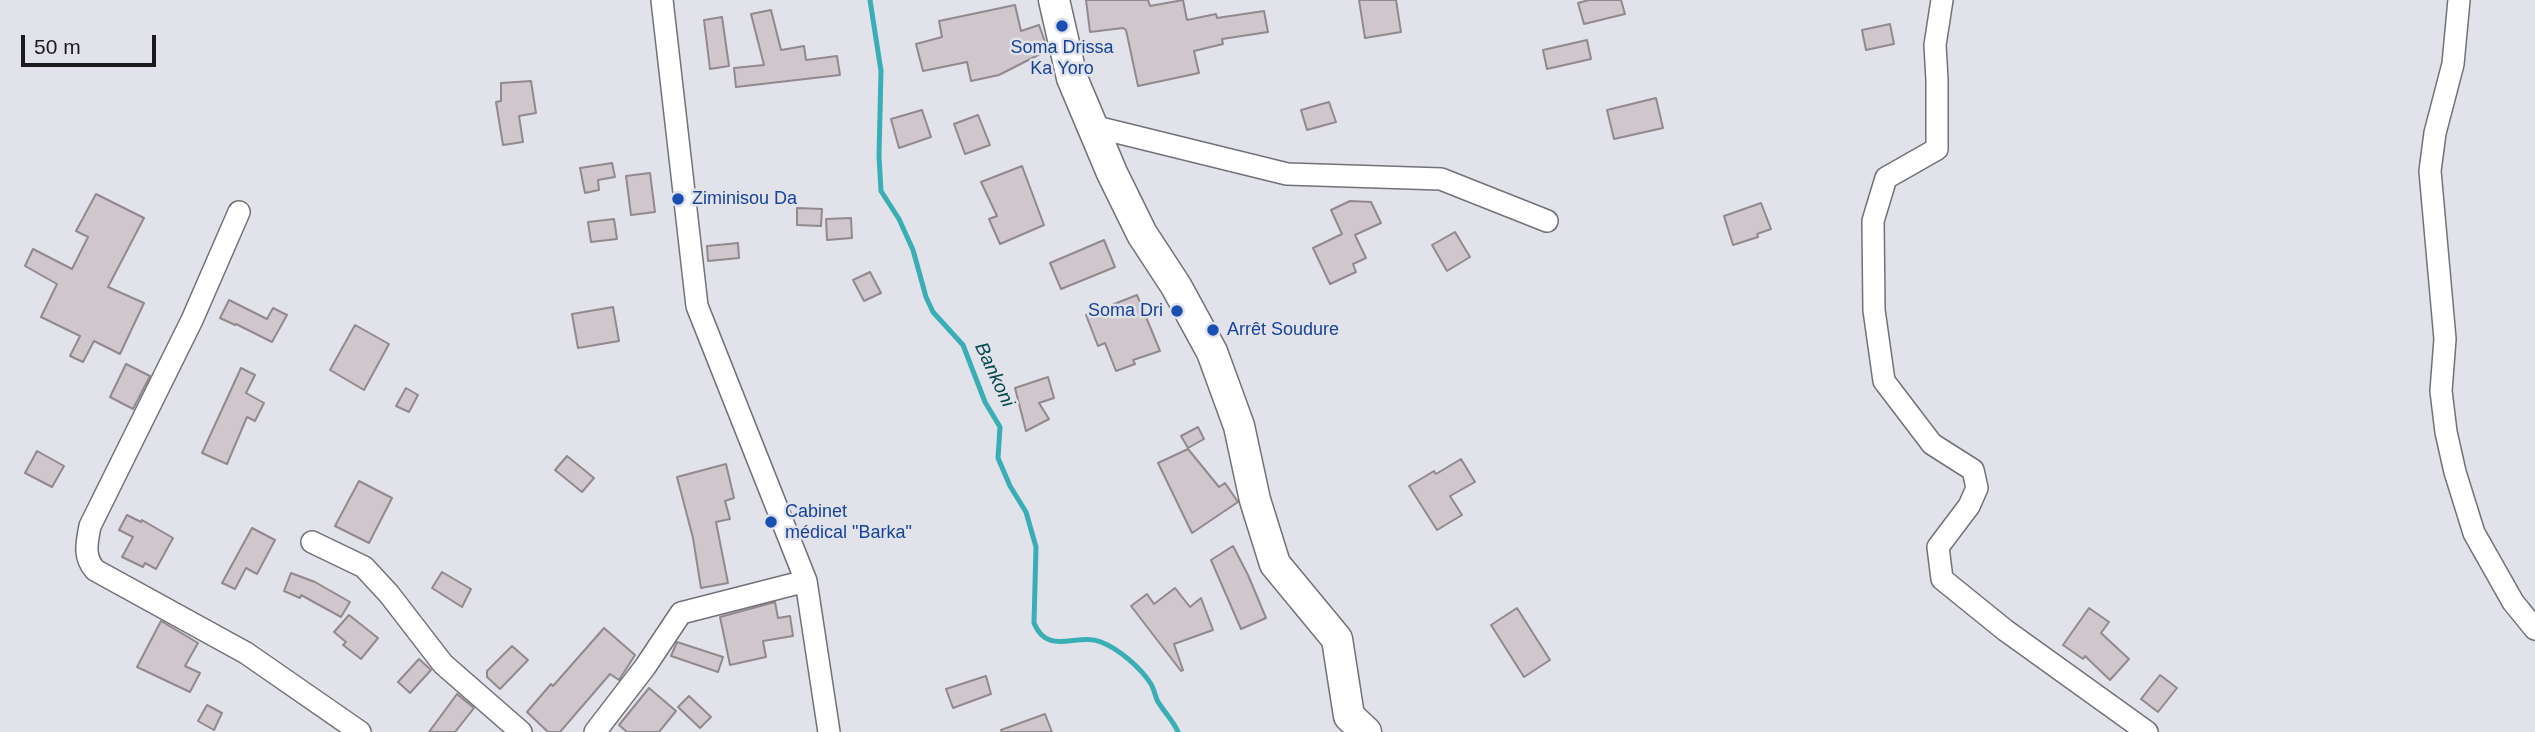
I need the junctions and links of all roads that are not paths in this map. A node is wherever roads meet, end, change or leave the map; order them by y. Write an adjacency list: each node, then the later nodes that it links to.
1 (662, 0): 9 (street)
2 (1054, 0): 5 (street)
3 (1942, 0): 16 (street)
4 (2459, 0): 10 (street)
5 (1093, 126): 7 (street); 15 (street)
6 (239, 212): 11 (street)
7 (1547, 221)
8 (312, 542): 12 (street)
9 (806, 581): 13 (street); 14 (street)
10 (2535, 629)
11 (360, 732)
12 (521, 732)
13 (595, 732)
14 (829, 732)
15 (1366, 732)
16 (2147, 732)

